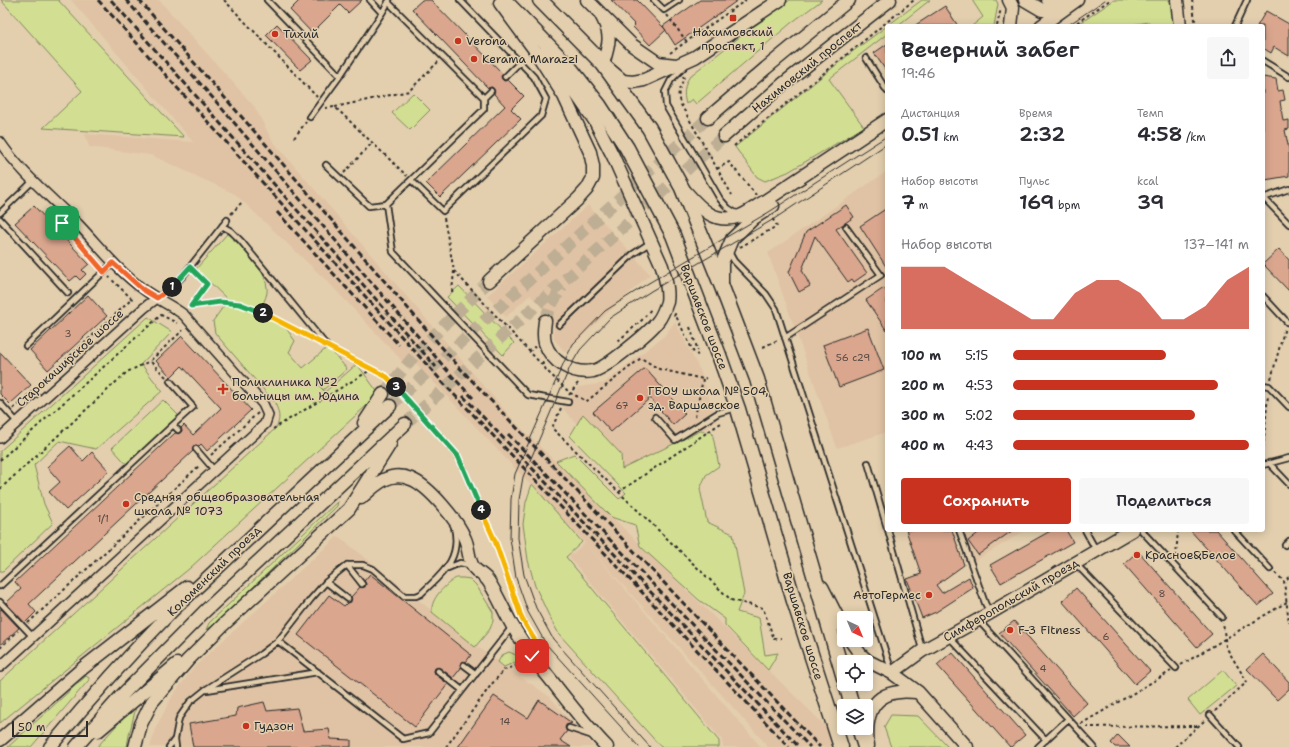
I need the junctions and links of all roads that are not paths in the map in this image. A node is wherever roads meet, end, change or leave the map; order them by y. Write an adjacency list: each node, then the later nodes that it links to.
1 (267, 0): 34 (lane)
2 (370, 0): 21 (lane)
3 (460, 0): 30 (lane)
4 (498, 0): 65 (main road)
5 (504, 0): 27 (main road, Варшавское шоссе)
6 (540, 0): 32 (main road, Варшавское шоссе)
7 (587, 0): 22 (main road)
8 (654, 0): 9 (lane)
9 (679, 0)
10 (850, 0): 41 (main road, Нахимовский проспект)
11 (890, 0): 44 (main road, Нахимовский проспект)
12 (1025, 0): 20 (main road)
13 (1048, 0): 20 (main road)
14 (1077, 0): 20 (main road)
15 (1177, 0): 25 (main road)
16 (1248, 0): 26 (lane)
17 (389, 1): 21 (lane); 39 (lane)
18 (775, 1): 28 (main road)
19 (1005, 2): 23 (main road)
20 (1062, 5): 24 (main road)
21 (382, 13): 34 (lane)
22 (600, 13): 32 (main road); 33 (main road)
23 (1011, 24)
24 (1046, 24)
25 (1180, 24)
26 (1236, 24)
27 (531, 28): 62 (main road); 82 (main road, Варшавское шоссе)
28 (695, 57): 33 (main road); 55 (lane)
29 (866, 58): 37 (lane)
30 (520, 62): 35 (lane); 48 (lane)
31 (1265, 62): 36 (lane)
32 (603, 64): 33 (main road); 49 (main road, Варшавское шоссе)
33 (677, 65)
34 (340, 76): 40 (lane)
35 (505, 77)
36 (1289, 77)
37 (885, 87)
38 (491, 91): 39 (lane)
39 (484, 98): 48 (lane)
40 (310, 116)
41 (708, 118)
42 (885, 121): 55 (main road)
43 (885, 131): 56 (main road)
44 (724, 136)
45 (0, 142): 47 (street)
46 (326, 165): 53 (lane)
47 (34, 180): 54 (lane); 64 (street)
48 (411, 180): 53 (lane)
49 (682, 188): 55 (main road); 66 (main road, Варшавское шоссе)
50 (1289, 189): 51 (lane)
51 (1265, 198)
52 (1265, 199): 59 (lane)
53 (386, 204): 79 (lane)
54 (0, 213)
55 (740, 216): 56 (lane)
56 (754, 218): 63 (main road)
57 (0, 219): 67 (lane)
58 (227, 220): 60 (lane)
59 (1289, 224)
60 (222, 226): 68 (lane); 74 (lane)
61 (846, 227): 73 (lane)
62 (652, 242): 70 (main road); 72 (lane)
63 (732, 250): 66 (main road); 73 (lane)
64 (113, 263): 68 (street); 75 (lane)
65 (489, 281)
66 (722, 287): 111 (main road, Варшавское шоссе)
67 (68, 292)
68 (157, 298): 85 (street, Старокаширское шоссе); 95 (street)
69 (1265, 298): 71 (lane)
70 (545, 322)
71 (1287, 322)
72 (559, 325)
73 (785, 338): 138 (lane)
74 (326, 345)
75 (26, 346)
76 (170, 381): 86 (lane)
77 (1265, 385): 83 (lane)
78 (383, 394): 89 (main road)
79 (566, 402)
80 (0, 403): 85 (lane)
81 (390, 406): 89 (main road, Коломенский проезд)
82 (737, 407): 84 (lane); 158 (main road, Варшавское шоссе)
83 (1289, 407)
84 (655, 417)
85 (17, 422): 88 (street, Старокаширское шоссе)
86 (173, 425): 87 (lane); 118 (lane)
87 (178, 430)
88 (0, 438)
89 (355, 438): 108 (main road, Коломенский проезд)
90 (196, 449): 95 (lane)
91 (1289, 458): 93 (lane)
92 (868, 463): 99 (lane)
93 (1269, 463): 94 (lane); 96 (lane)
94 (1265, 464)
95 (216, 471): 128 (street)
96 (1289, 484)
97 (349, 509): 98 (main road); 125 (main road); 152 (main road, Коломенский проезд)
98 (450, 514): 113 (lane); 114 (main road)
99 (885, 522)
100 (888, 532): 131 (lane)
101 (960, 532): 121 (lane)
102 (1086, 532): 109 (lane)
103 (1128, 532): 109 (main road, Симферопольский проезд)
104 (1143, 532): 123 (lane)
105 (1236, 532): 115 (lane)
106 (1289, 541): 107 (lane)
107 (1285, 545)
108 (237, 549): 149 (main road); 151 (main road, Коломенский проезд)
109 (1096, 550): 110 (main road, Симферопольский проезд)
110 (1075, 563): 121 (main road, Симферопольский проезд); 135 (lane)
111 (810, 564): 122 (main road); 132 (main road, Варшавское шоссе)
112 (347, 565): 113 (lane); 116 (lane); 117 (lane)
113 (446, 568): 114 (lane)
114 (474, 568): 126 (main road)
115 (1270, 569)
116 (326, 582): 119 (lane); 129 (lane)
117 (362, 584)
118 (0, 586)
119 (348, 599)
120 (0, 602): 128 (lane)
121 (990, 613): 124 (main road, Симферопольский проезд)
122 (837, 616)
123 (1222, 617)
124 (978, 620): 127 (main road, Симферопольский проезд); 144 (lane)
125 (223, 625): 153 (main road); 154 (main road)
126 (513, 626): 139 (lane); 147 (main road)
127 (948, 636): 131 (main road, Симферопольский проезд); 150 (lane)
128 (33, 637): 134 (street)
129 (278, 641): 137 (lane); 140 (lane)
130 (855, 647): 138 (main road)
131 (922, 651): 138 (main road, Симферопольский проезд)
132 (837, 655)
133 (464, 665): 139 (lane)
134 (0, 668)
135 (1176, 668)
136 (438, 671): 141 (lane)
137 (318, 672): 140 (lane); 141 (lane)
138 (892, 673): 142 (main road)
139 (476, 674): 141 (lane)
140 (205, 690): 148 (lane)
141 (462, 690)
142 (918, 692): 160 (main road); 161 (main road)
143 (1210, 716): 164 (lane)
144 (1068, 719): 150 (lane); 163 (lane)
145 (569, 728): 147 (lane)
146 (861, 735): 159 (main road)
147 (598, 738): 157 (main road)
148 (175, 739): 155 (lane); 156 (lane)
149 (0, 740)
150 (1046, 740): 162 (lane)
151 (50, 747)
152 (76, 747)
153 (79, 747)
154 (135, 747)
155 (169, 747)
156 (176, 747)
157 (607, 747)
158 (841, 747)
159 (864, 747)
160 (868, 747)
161 (967, 747)
162 (1038, 747)
163 (1094, 747)
164 (1239, 747)

